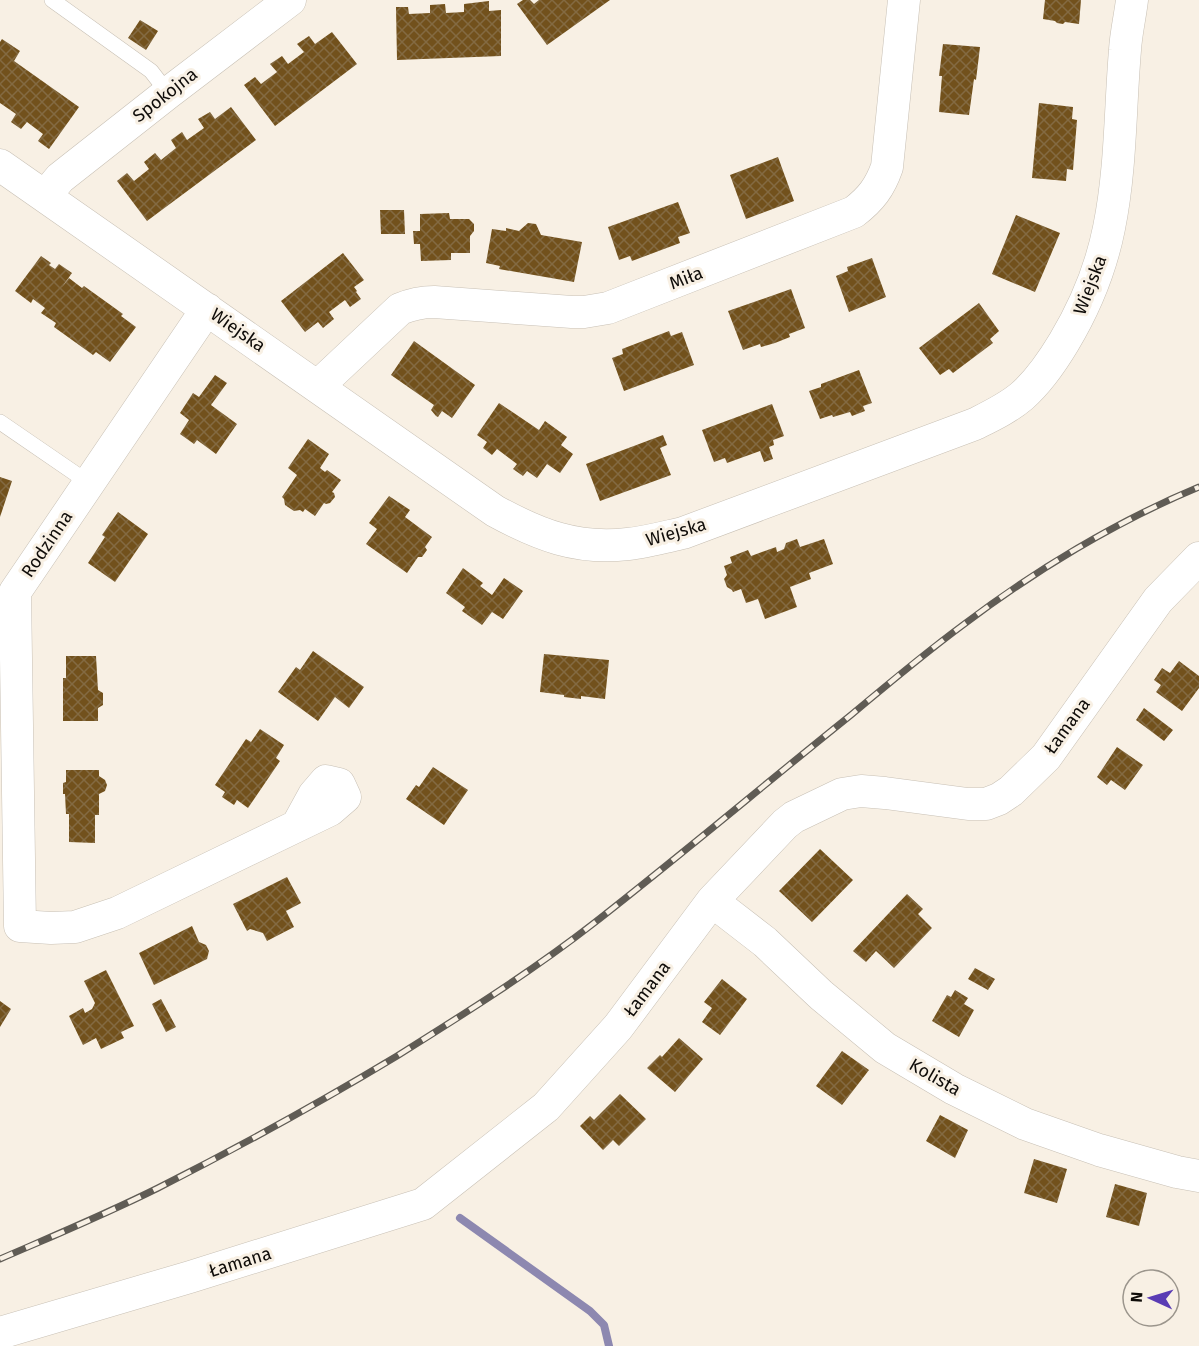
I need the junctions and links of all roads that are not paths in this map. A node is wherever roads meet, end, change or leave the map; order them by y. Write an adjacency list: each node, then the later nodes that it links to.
1 (52, 0): 5 (lane)
2 (290, 0): 5 (street, Spokojna)
3 (904, 0): 9 (street, Miła)
4 (1132, 0): 9 (street, Wiejska)
5 (168, 93): 7 (street, Spokojna)
6 (0, 165): 7 (street, Wiejska)
7 (45, 196): 8 (street, Wiejska)
8 (207, 309): 9 (street, Wiejska); 11 (street, Rodzinna)
9 (318, 386)
10 (0, 422): 11 (lane)
11 (89, 483): 15 (street, Rodzinna)
12 (1199, 558): 14 (street, Łamana)
13 (297, 826): 15 (street, Rodzinna)
14 (712, 902): 16 (street, Kolista); 17 (street, Łamana)
15 (10, 925)
16 (1199, 1176)
17 (0, 1333)

